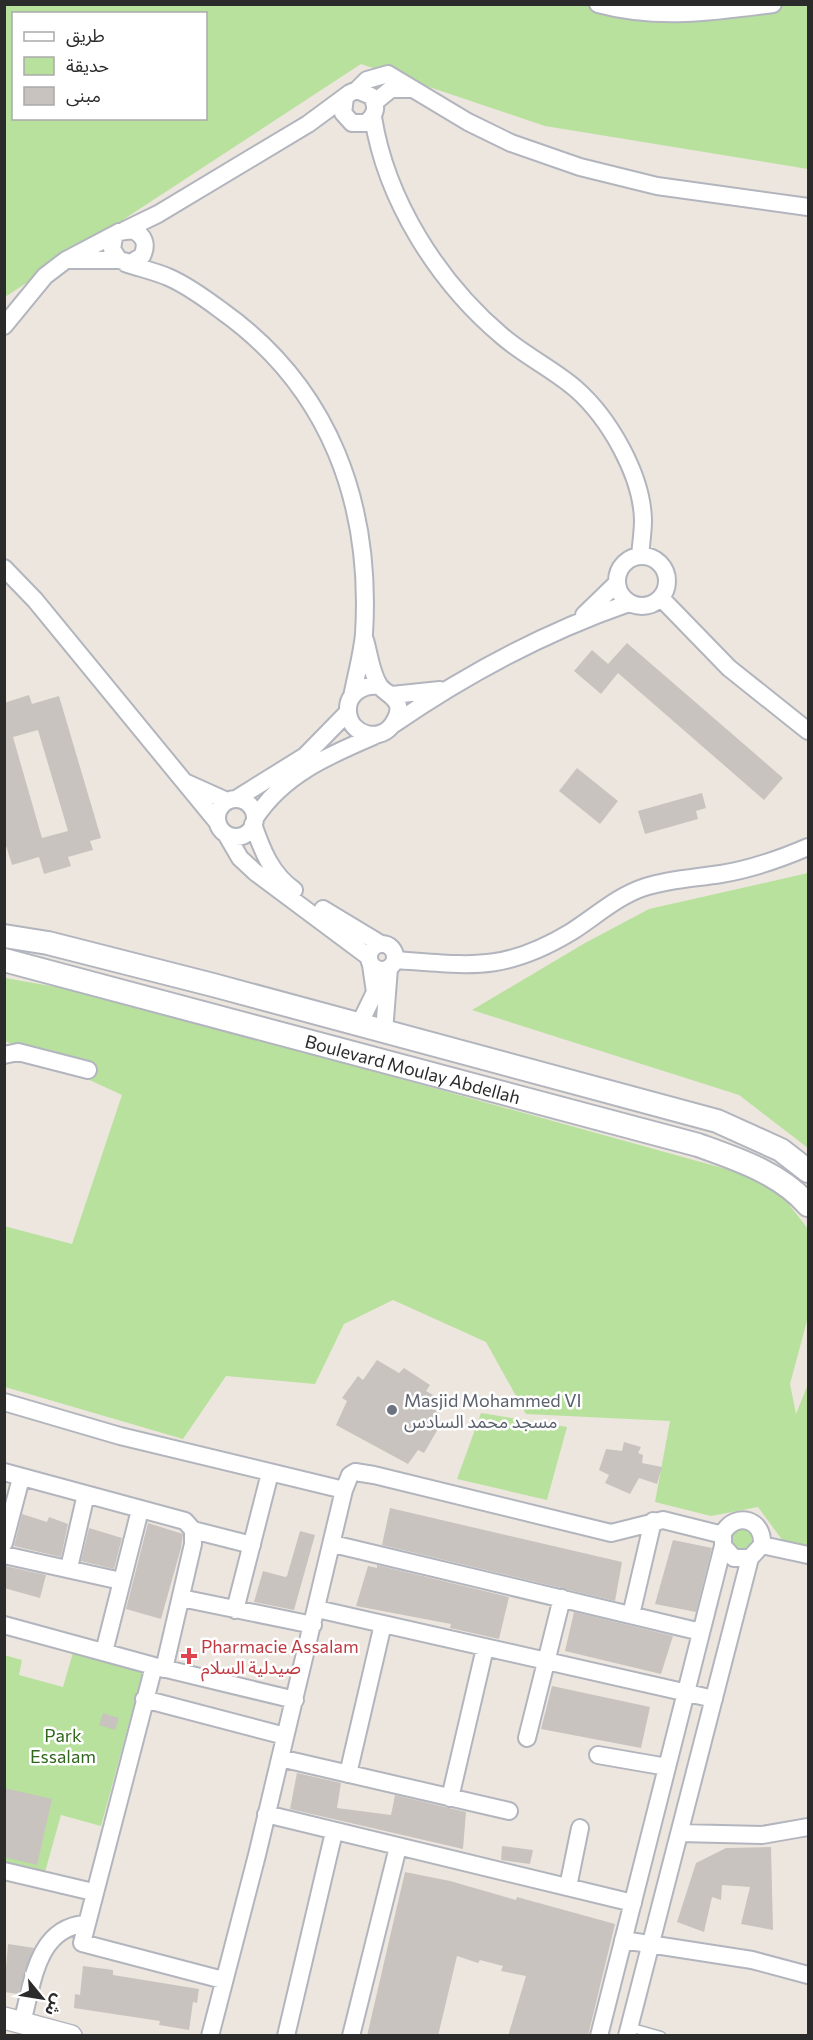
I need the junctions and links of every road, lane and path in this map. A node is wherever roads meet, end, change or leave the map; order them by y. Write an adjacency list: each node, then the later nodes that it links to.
1 (598, 4): 2 (street)
2 (773, 4)
3 (409, 89): 4 (street); 5 (street); 9 (street)
4 (351, 94): 5 (street); 6 (street); 7 (street)
5 (374, 109): 6 (street); 8 (street)
6 (352, 122): 7 (street); 8 (street)
7 (308, 124): 10 (street)
8 (378, 150): 17 (street)
9 (808, 207)
10 (158, 214): 11 (street); 12 (street)
11 (120, 233): 12 (street); 13 (street); 14 (street)
12 (144, 244): 14 (street); 15 (street)
13 (66, 260): 14 (street); 16 (street)
14 (122, 262): 15 (street)
15 (169, 278): 23 (street)
16 (4, 326)
17 (640, 556): 19 (street); 20 (street)
18 (4, 568): 30 (street)
19 (617, 583): 21 (street); 22 (street)
20 (661, 598): 21 (street); 28 (street)
21 (629, 603): 22 (street)
22 (579, 620): 24 (street)
23 (364, 636): 25 (street); 26 (street)
24 (444, 689): 25 (street); 27 (street)
25 (386, 691): 26 (street); 27 (street)
26 (350, 704): 29 (street); 31 (street)
27 (394, 724): 29 (street)
28 (808, 731)
29 (374, 736): 32 (street)
30 (181, 780): 31 (street); 33 (street)
31 (231, 800): 32 (street); 33 (street)
32 (254, 821): 33 (street); 36 (street)
33 (222, 829): 38 (street)
34 (808, 847): 39 (street)
35 (4, 936): 40 (main road, Boulevard Moulay Abdellah)
36 (381, 944): 38 (street); 39 (street)
37 (4, 960): 45 (main road, Boulevard Moulay Abdellah)
38 (370, 961): 39 (street); 40 (street)
39 (392, 964): 41 (street)
40 (359, 1025): 41 (main road, Boulevard Moulay Abdellah)
41 (384, 1032): 44 (main road, Boulevard Moulay Abdellah)
42 (4, 1055): 43 (street)
43 (88, 1070)
44 (808, 1171)
45 (808, 1205)
46 (5, 1405): 48 (street)
47 (4, 1472): 49 (street)
48 (270, 1473): 50 (street); 58 (street)
49 (21, 1478): 51 (street); 56 (street)
50 (344, 1490): 53 (street); 57 (street)
51 (86, 1494): 52 (street); 63 (street)
52 (140, 1510): 54 (street); 64 (street)
53 (653, 1521): 55 (street); 68 (street)
54 (193, 1530): 58 (street); 65 (street)
55 (723, 1541): 59 (street); 62 (street); 72 (street)
56 (4, 1543)
57 (333, 1544): 66 (street); 69 (street)
58 (252, 1545): 67 (street)
59 (762, 1545): 61 (street); 62 (street)
60 (4, 1555): 63 (street)
61 (808, 1555)
62 (750, 1558): 79 (street)
63 (69, 1568): 64 (street)
64 (121, 1581): 74 (street)
65 (181, 1598): 67 (street); 76 (street)
66 (562, 1598): 68 (street); 75 (street)
67 (236, 1610): 69 (street)
68 (631, 1615): 72 (street)
69 (315, 1617): 70 (street); 80 (street)
70 (383, 1624): 73 (street); 86 (street)
71 (4, 1626): 74 (street)
72 (702, 1632): 77 (street)
73 (485, 1648): 75 (street); 87 (street)
74 (104, 1653): 76 (street)
75 (546, 1662): 77 (street); 82 (street)
76 (159, 1668): 78 (street); 80 (street)
77 (686, 1694): 79 (street); 85 (street)
78 (144, 1699): 81 (street); 97 (street)
79 (714, 1699): 93 (street)
80 (295, 1700): 81 (street)
81 (285, 1736): 84 (street)
82 (527, 1738)
83 (598, 1755): 85 (street)
84 (280, 1758): 86 (street); 89 (street)
85 (667, 1767): 98 (street)
86 (348, 1774): 87 (street)
87 (450, 1798): 88 (street)
88 (509, 1811)
89 (266, 1814): 92 (street); 103 (street)
90 (808, 1827): 93 (street)
91 (580, 1828): 96 (street)
92 (334, 1832): 94 (street); 108 (street)
93 (680, 1833): 101 (street)
94 (398, 1847): 96 (street); 109 (street)
95 (4, 1871): 97 (street)
96 (567, 1887): 98 (street)
97 (93, 1892): 99 (street)
98 (633, 1903): 100 (street)
99 (85, 1924): 103 (street); 104 (street)
100 (623, 1940): 101 (street); 110 (street)
101 (652, 1946): 102 (street); 105 (street)
102 (808, 1975)
103 (223, 1980): 107 (street)
104 (13, 2020): 106 (street)
105 (628, 2031): 111 (lane)
106 (71, 2036)
107 (210, 2036)
108 (286, 2036)
109 (351, 2036)
110 (599, 2036)
111 (661, 2036)

